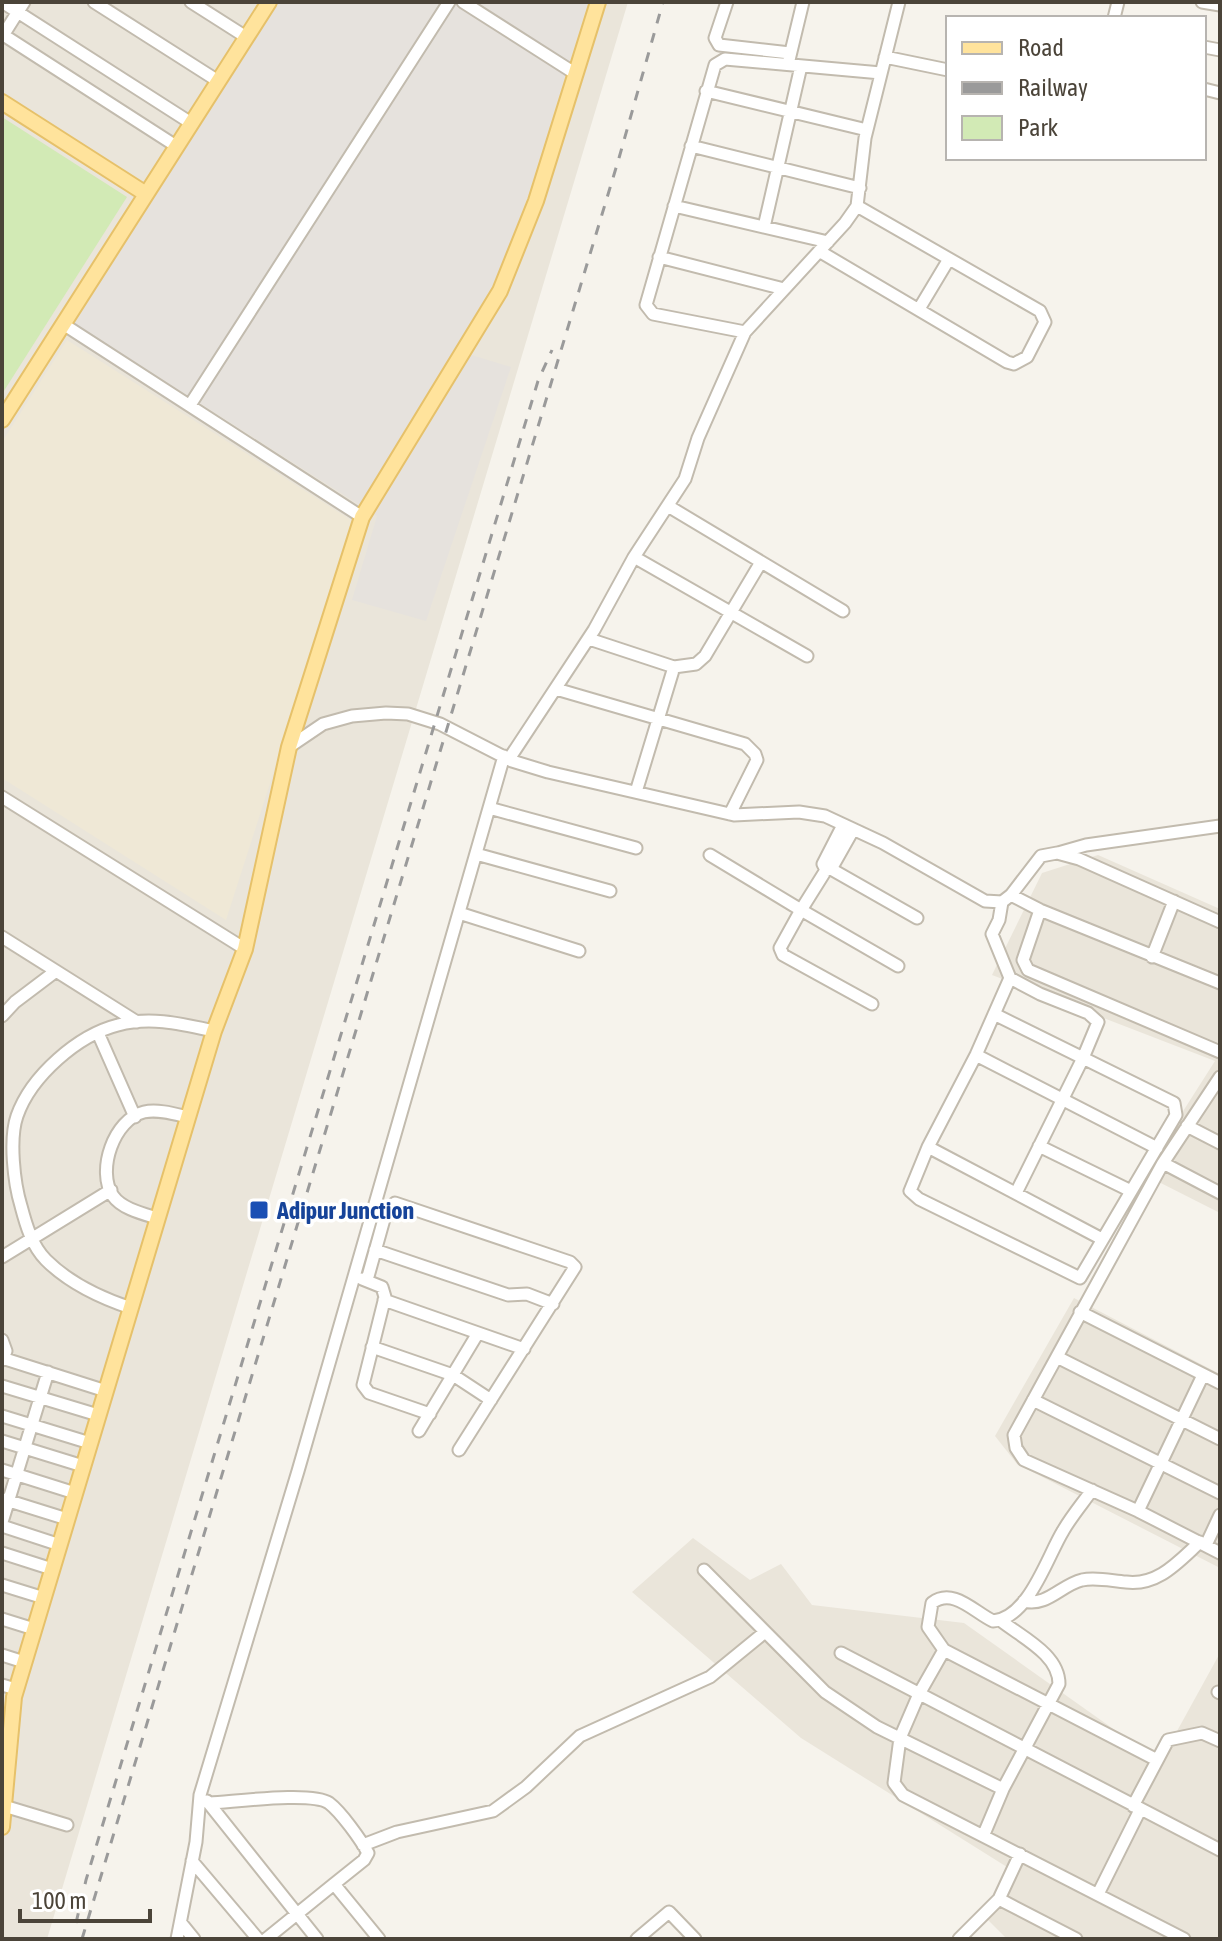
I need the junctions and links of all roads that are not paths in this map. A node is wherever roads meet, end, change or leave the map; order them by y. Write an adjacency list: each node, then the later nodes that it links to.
1 (2, 2): 13 (street)
2 (94, 2): 22 (street)
3 (191, 2): 15 (street)
4 (269, 2): 15 (main road)
5 (449, 2): 43 (street)
6 (463, 2): 21 (street)
7 (598, 2): 21 (main road)
8 (727, 2): 17 (street)
9 (803, 2): 17 (street)
10 (899, 2): 16 (street)
11 (1202, 2): 12 (street)
12 (1220, 5)
13 (21, 7): 14 (street); 26 (street)
14 (2, 35): 28 (street)
15 (246, 37): 22 (main road)
16 (885, 57): 19 (street); 20 (street)
17 (789, 59): 18 (street); 23 (street)
18 (801, 66): 20 (street); 25 (street)
19 (946, 70)
20 (881, 73): 27 (street)
21 (576, 74): 46 (main road)
22 (218, 81): 26 (main road)
23 (706, 91): 25 (street); 29 (street)
24 (2, 102): 32 (main road)
25 (791, 112): 27 (street); 30 (street)
26 (191, 123): 28 (main road)
27 (867, 130): 31 (street)
28 (176, 146): 32 (main road)
29 (691, 146): 30 (street); 33 (street)
30 (778, 168): 31 (street); 35 (street)
31 (860, 188): 34 (street)
32 (146, 194): 41 (main road)
33 (674, 206): 35 (street); 37 (street)
34 (857, 206): 36 (street); 38 (street)
35 (764, 227): 36 (street)
36 (824, 247): 39 (street); 40 (street)
37 (659, 257): 39 (street); 42 (street)
38 (949, 259): 40 (street); 40 (street)
39 (784, 289): 42 (street)
40 (919, 309)
41 (63, 324): 43 (street); 44 (main road)
42 (745, 332): 45 (street)
43 (190, 405): 46 (street)
44 (2, 420)
45 (668, 506): 47 (street); 48 (street)
46 (362, 517): 56 (main road)
47 (634, 557): 50 (street); 51 (street)
48 (761, 562): 49 (street); 50 (street)
49 (843, 611)
50 (731, 612): 52 (street); 53 (street)
51 (589, 639): 53 (street); 54 (street)
52 (807, 656)
53 (674, 667): 55 (street)
54 (556, 689): 55 (street); 57 (street)
55 (658, 719): 58 (street); 61 (street)
56 (289, 747): 57 (street); 78 (main road)
57 (506, 758): 58 (street); 60 (street)
58 (636, 792): 61 (street)
59 (2, 797): 78 (street)
60 (489, 808): 64 (street); 66 (street)
61 (730, 814): 63 (street)
62 (1220, 826): 65 (street)
63 (848, 827): 68 (street); 70 (street)
64 (636, 848)
65 (1057, 853): 70 (street); 71 (street)
66 (476, 854): 69 (street); 74 (street)
67 (710, 855): 72 (street)
68 (828, 869): 72 (street); 75 (street)
69 (610, 891)
70 (1006, 898): 73 (street); 83 (street)
71 (1174, 901): 76 (street); 80 (street)
72 (801, 910): 81 (street); 85 (street)
73 (1040, 910): 80 (street); 91 (street)
74 (459, 913): 79 (street); 115 (street)
75 (917, 918)
76 (1220, 922)
77 (2, 937): 82 (street)
78 (245, 949): 89 (main road)
79 (579, 951)
80 (1152, 957): 84 (street)
81 (898, 966)
82 (56, 971): 87 (street); 88 (street)
83 (1010, 978): 86 (street); 93 (street)
84 (1220, 983)
85 (872, 1004)
86 (994, 1014): 92 (street); 93 (street)
87 (2, 1016)
88 (138, 1023): 89 (street); 90 (street)
89 (214, 1031): 97 (main road)
90 (98, 1033): 96 (street); 100 (street)
91 (1220, 1052)
92 (976, 1055): 95 (street); 103 (street)
93 (1083, 1058): 95 (street); 104 (street)
94 (1218, 1083): 99 (street)
95 (1062, 1101): 102 (street); 104 (street)
96 (135, 1117): 97 (street); 106 (street)
97 (188, 1117): 110 (main road)
98 (2, 1119): 100 (street)
99 (1187, 1126): 101 (street); 105 (street)
100 (16, 1127): 111 (street)
101 (1220, 1143)
102 (1039, 1146): 107 (street); 108 (street)
103 (928, 1147): 108 (street); 112 (street)
104 (1157, 1148): 107 (street)
105 (1163, 1163): 109 (street); 120 (street)
106 (111, 1190): 110 (street); 111 (street)
107 (1131, 1191): 112 (street)
108 (1016, 1193): 112 (street)
109 (1220, 1193)
110 (157, 1218): 119 (main road)
111 (33, 1239): 114 (street); 119 (street)
112 (1102, 1239)
113 (375, 1250): 116 (street); 118 (street); 118 (street)
114 (2, 1257)
115 (354, 1277): 116 (street); 187 (street)
116 (367, 1280): 117 (street)
117 (384, 1300): 121 (street); 123 (street)
118 (553, 1304): 124 (street)
119 (131, 1308): 132 (main road)
120 (1080, 1312): 125 (street); 129 (street)
121 (478, 1333): 124 (street); 128 (street)
122 (2, 1340): 126 (street)
123 (372, 1347): 128 (street); 136 (street)
124 (524, 1349): 134 (street)
125 (1057, 1357): 135 (street); 139 (street)
126 (2, 1359): 127 (street)
127 (48, 1372): 132 (street); 133 (street)
128 (453, 1375): 134 (street); 136 (street)
129 (1203, 1375): 130 (street); 139 (street)
130 (1220, 1383)
131 (2, 1386): 133 (street)
132 (106, 1391): 137 (main road)
133 (40, 1397): 137 (street); 140 (street)
134 (491, 1400): 146 (street)
135 (1033, 1400): 147 (street); 151 (street)
136 (430, 1414): 141 (street)
137 (98, 1415): 144 (main road)
138 (2, 1416): 140 (street)
139 (1182, 1419): 142 (street); 147 (street)
140 (32, 1425): 144 (street); 145 (street)
141 (419, 1431)
142 (1220, 1439)
143 (2, 1441): 145 (street)
144 (90, 1443): 148 (main road)
145 (25, 1448): 148 (street); 150 (street)
146 (459, 1450)
147 (1161, 1464): 153 (street); 155 (street)
148 (83, 1466): 152 (main road)
149 (2, 1470): 150 (street)
150 (17, 1475): 152 (street); 154 (street)
151 (1092, 1490): 155 (street); 167 (street)
152 (75, 1493): 157 (main road)
153 (1220, 1493)
154 (5, 1500): 157 (street); 158 (street)
155 (1138, 1511): 159 (street)
156 (1220, 1515): 159 (street)
157 (67, 1519): 160 (main road)
158 (2, 1524): 160 (street)
159 (1203, 1544): 162 (street); 167 (street)
160 (60, 1545): 163 (main road)
161 (2, 1553): 163 (street)
162 (1220, 1553)
163 (52, 1569): 166 (main road)
164 (704, 1570): 171 (street)
165 (2, 1585): 166 (street)
166 (44, 1598): 170 (main road)
167 (1024, 1601): 169 (street)
168 (2, 1619): 170 (street)
169 (1000, 1620): 172 (street); 178 (street)
170 (34, 1629): 175 (main road)
171 (765, 1632): 180 (street); 192 (street)
172 (944, 1650): 177 (street); 178 (street)
173 (841, 1653): 177 (street)
174 (2, 1655): 175 (street)
175 (24, 1662): 176 (main road)
176 (9, 1687): 179 (main road)
177 (919, 1694): 180 (street); 182 (street)
178 (1047, 1705): 182 (street); 184 (street)
179 (7, 1725): 183 (main road)
180 (900, 1738): 185 (street); 191 (street)
181 (1220, 1741): 184 (street)
182 (1025, 1750): 185 (street); 188 (street)
183 (5, 1757): 186 (main road)
184 (1157, 1760): 188 (street)
185 (1003, 1789): 191 (street)
186 (4, 1796): 189 (street); 190 (main road)
187 (205, 1799): 192 (street); 195 (street); 199 (street)
188 (1136, 1808): 193 (street); 197 (street)
189 (67, 1825)
190 (2, 1826)
191 (984, 1834): 194 (street)
192 (363, 1845): 196 (street)
193 (1220, 1850)
194 (1020, 1854): 197 (street); 198 (street)
195 (192, 1861): 200 (street); 203 (street)
196 (334, 1884): 199 (street); 206 (street)
197 (1098, 1894): 211 (street)
198 (999, 1899): 209 (street); 210 (street)
199 (297, 1914): 204 (street); 205 (street)
200 (181, 1923): 201 (street); 202 (street)
201 (177, 1939)
202 (194, 1939)
203 (258, 1939)
204 (266, 1939)
205 (317, 1939)
206 (379, 1939)
207 (637, 1939): 208 (street)
208 (695, 1939)
209 (959, 1939)
210 (1076, 1939)
211 (1184, 1939)

